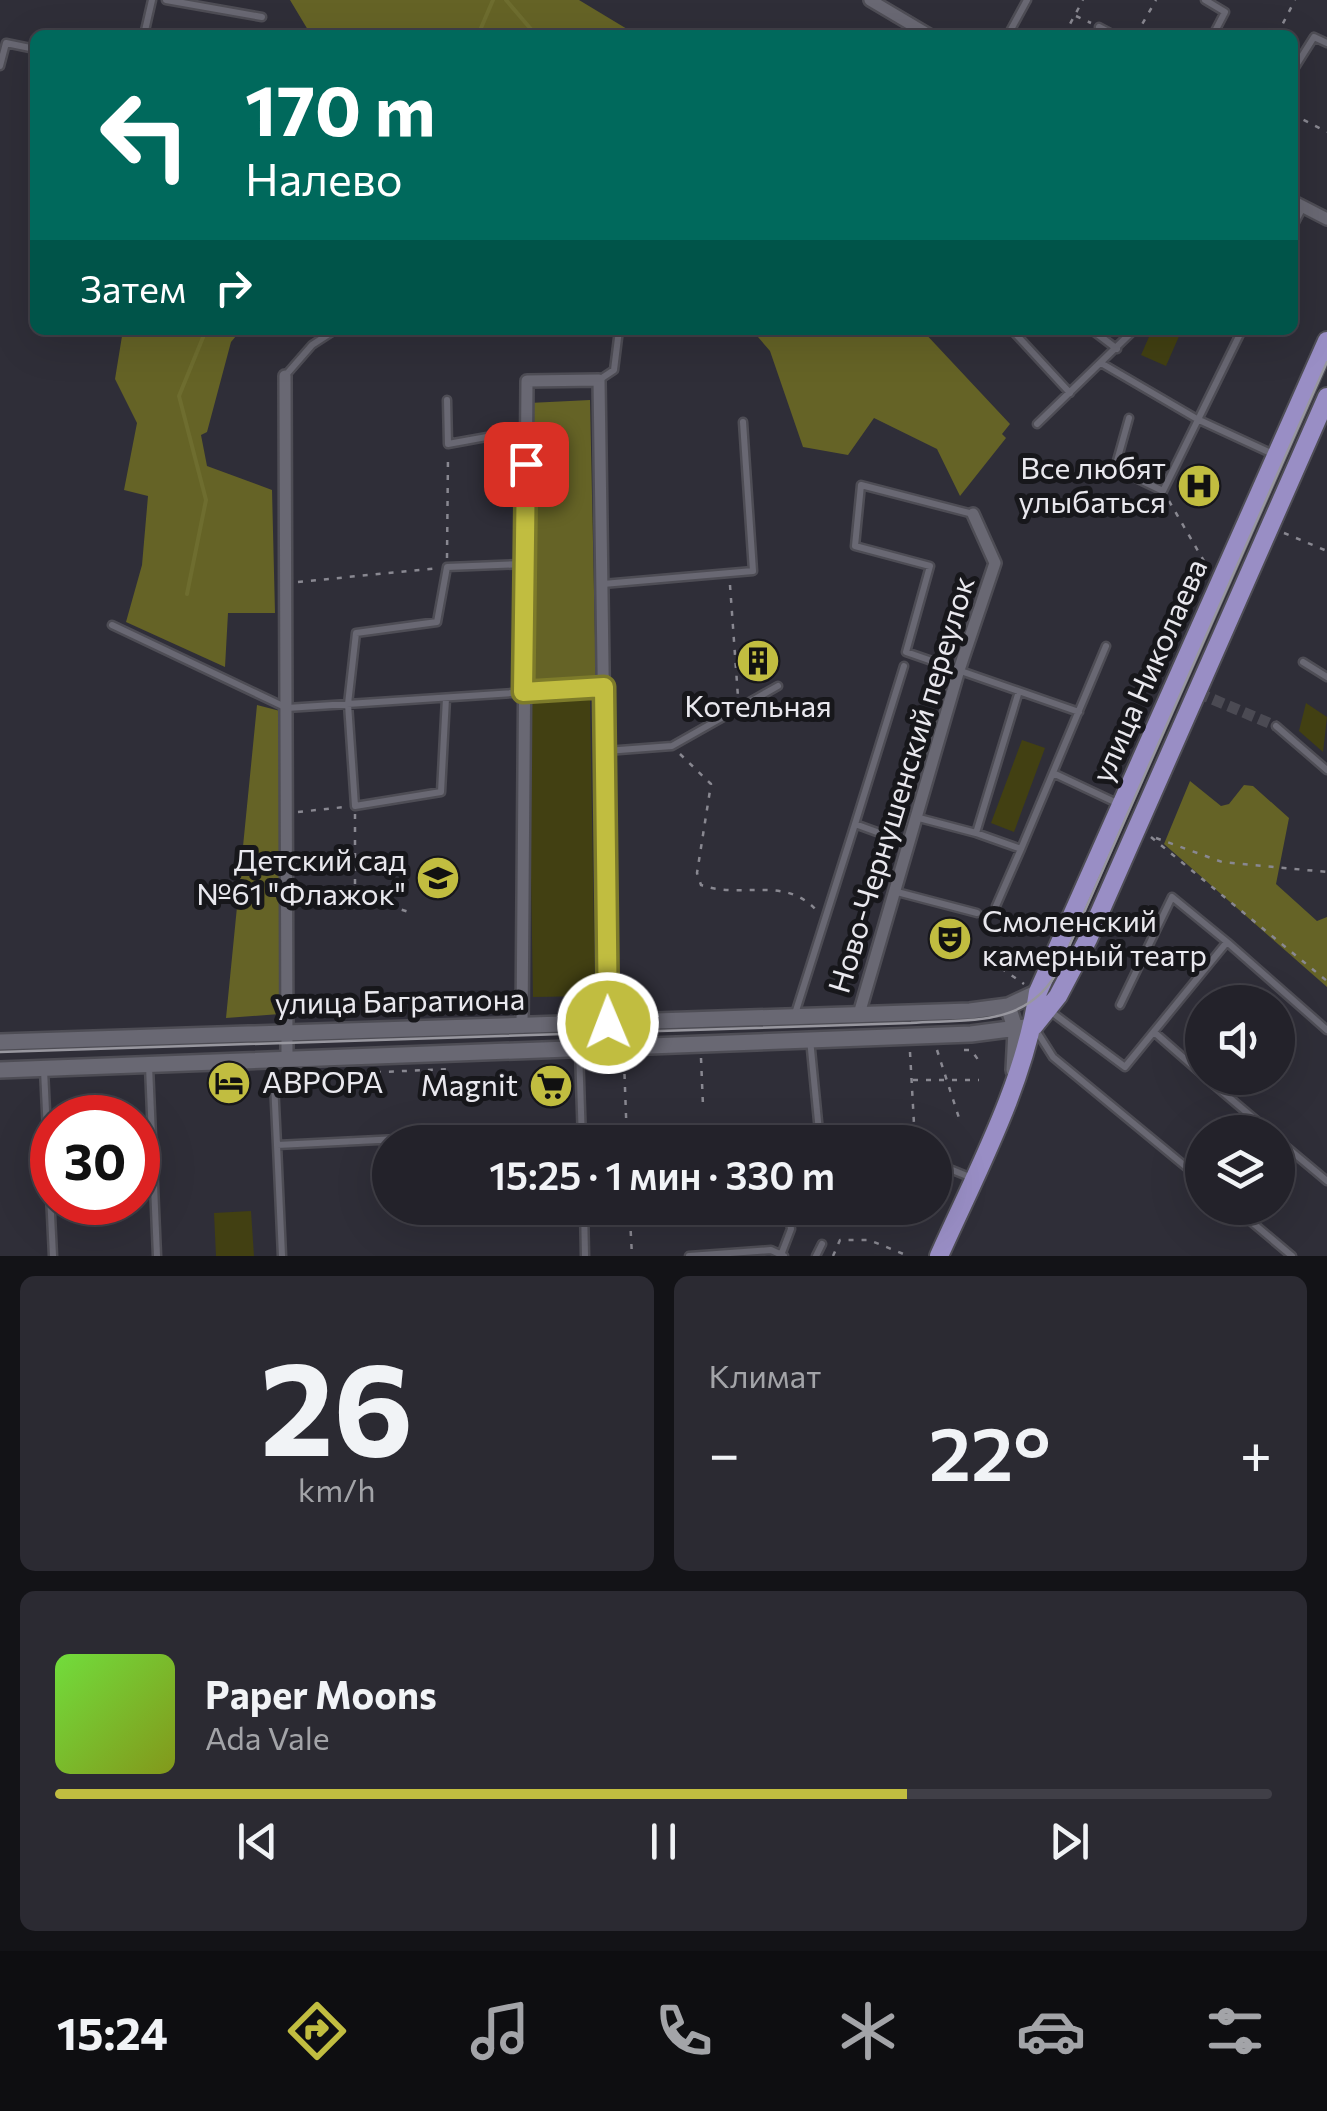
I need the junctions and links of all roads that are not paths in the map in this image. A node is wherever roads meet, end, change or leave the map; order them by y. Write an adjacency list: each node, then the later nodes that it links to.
1 (152, 0): 9 (lane)
2 (166, 0): 7 (lane)
3 (870, 0): 6 (street)
4 (1027, 0): 11 (lane)
5 (1205, 0): 13 (lane)
6 (891, 5): 10 (street)
7 (262, 17)
8 (1098, 27): 12 (lane)
9 (145, 30)
10 (923, 30)
11 (1011, 30)
12 (1104, 30)
13 (1216, 30)
14 (1327, 44): 16 (lane)
15 (30, 48): 17 (lane)
16 (1298, 62)
17 (0, 66)
18 (1298, 203): 19 (street)
19 (1327, 219)
20 (327, 335): 29 (lane)
21 (618, 335): 30 (lane)
22 (1017, 335): 31 (lane)
23 (1099, 335): 27 (lane)
24 (1130, 335): 27 (lane)
25 (1240, 335): 35 (lane)
26 (1327, 341): 39 (main road, улица Николаева)
27 (1117, 349): 28 (lane)
28 (1101, 364): 31 (lane); 35 (lane)
29 (284, 376): 57 (street)
30 (599, 380): 38 (street); 42 (street)
31 (1070, 393): 37 (lane)
32 (1327, 397): 54 (main road, улица Николаева)
33 (446, 400): 38 (lane)
34 (1129, 418): 35 (lane)
35 (1198, 420): 39 (lane)
36 (743, 422): 42 (lane)
37 (1038, 424)
38 (526, 430): 41 (street)
39 (1276, 455): 45 (main road, улица Николаева)
40 (974, 514): 48 (street, Ново-Чернушенский переулок); 48 (lane)
41 (524, 564): 53 (street); 56 (lane)
42 (602, 584): 51 (street)
43 (112, 625): 57 (lane)
44 (1106, 646): 58 (lane)
45 (1185, 660): 54 (street); 63 (main road, улица Николаева)
46 (1303, 662): 49 (lane)
47 (904, 666): 65 (lane)
48 (958, 672): 52 (lane); 64 (street, Ново-Чернушенский переулок)
49 (1327, 677)
50 (778, 686): 60 (lane)
51 (604, 687): 53 (lane); 60 (street)
52 (1020, 691): 58 (lane); 66 (lane)
53 (523, 692): 55 (lane); 80 (street)
54 (1198, 693): 76 (main road, улица Николаева)
55 (446, 698): 56 (lane); 56 (lane)
56 (348, 704): 57 (lane)
57 (287, 708): 83 (street)
58 (1079, 712): 62 (lane)
59 (1276, 726): 61 (lane)
60 (605, 751): 79 (street)
61 (1327, 770)
62 (1053, 773): 63 (lane); 68 (lane)
63 (1122, 805): 73 (main road, улица Николаева)
64 (919, 818): 66 (lane); 67 (street, Ново-Чернушенский переулок)
65 (854, 824): 67 (lane); 78 (lane)
66 (976, 833): 68 (lane)
67 (910, 844): 69 (street, Ново-Чернушенский переулок)
68 (1020, 848): 70 (lane)
69 (897, 892): 71 (lane); 77 (street, Ново-Чернушенский переулок)
70 (996, 906)
71 (976, 913)
72 (1226, 942): 74 (lane); 82 (lane); 84 (lane)
73 (1034, 989): 75 (main road, улица Багратиона); 81 (main road, улица Николаева)
74 (1120, 1005)
75 (1008, 1006): 77 (main road, улица Багратиона); 81 (main road)
76 (1049, 1010): 81 (main road, улица Николаева); 84 (lane)
77 (859, 1014): 78 (main road, улица Багратиона)
78 (794, 1018): 79 (main road, улица Багратиона)
79 (608, 1023): 80 (main road, улица Багратиона)
80 (522, 1027): 83 (main road, улица Багратиона)
81 (1025, 1028): 85 (main road, улица Багратиона); 94 (main road, улица Николаева); 102 (lane)
82 (1327, 1030)
83 (286, 1032): 87 (main road, улица Багратиона); 90 (street)
84 (1154, 1032): 89 (lane)
85 (970, 1034): 86 (main road, улица Багратиона); 94 (main road)
86 (810, 1038): 88 (main road, улица Багратиона); 98 (lane)
87 (0, 1042)
88 (579, 1048): 90 (main road, улица Багратиона); 97 (lane)
89 (1185, 1059)
90 (280, 1060): 91 (main road, улица Багратиона); 100 (lane)
91 (149, 1065): 92 (main road, улица Багратиона); 112 (lane)
92 (44, 1068): 93 (main road, улица Багратиона); 111 (lane)
93 (0, 1070)
94 (1013, 1080): 104 (main road, улица Николаева)
95 (1226, 1095): 96 (lane)
96 (1250, 1115)
97 (581, 1125)
98 (818, 1125)
99 (372, 1141): 100 (lane)
100 (276, 1146): 113 (lane)
101 (1295, 1156): 105 (lane)
102 (1185, 1166)
103 (952, 1170): 104 (lane)
104 (974, 1178): 117 (main road, улица Николаева)
105 (1327, 1180)
106 (584, 1225): 114 (lane)
107 (790, 1225): 110 (lane)
108 (1255, 1225): 118 (lane)
109 (822, 1244): 116 (lane)
110 (782, 1255): 115 (lane)
111 (52, 1256)
112 (157, 1256)
113 (282, 1256)
114 (585, 1256)
115 (689, 1256)
116 (816, 1256)
117 (939, 1256)
118 (1292, 1256)

